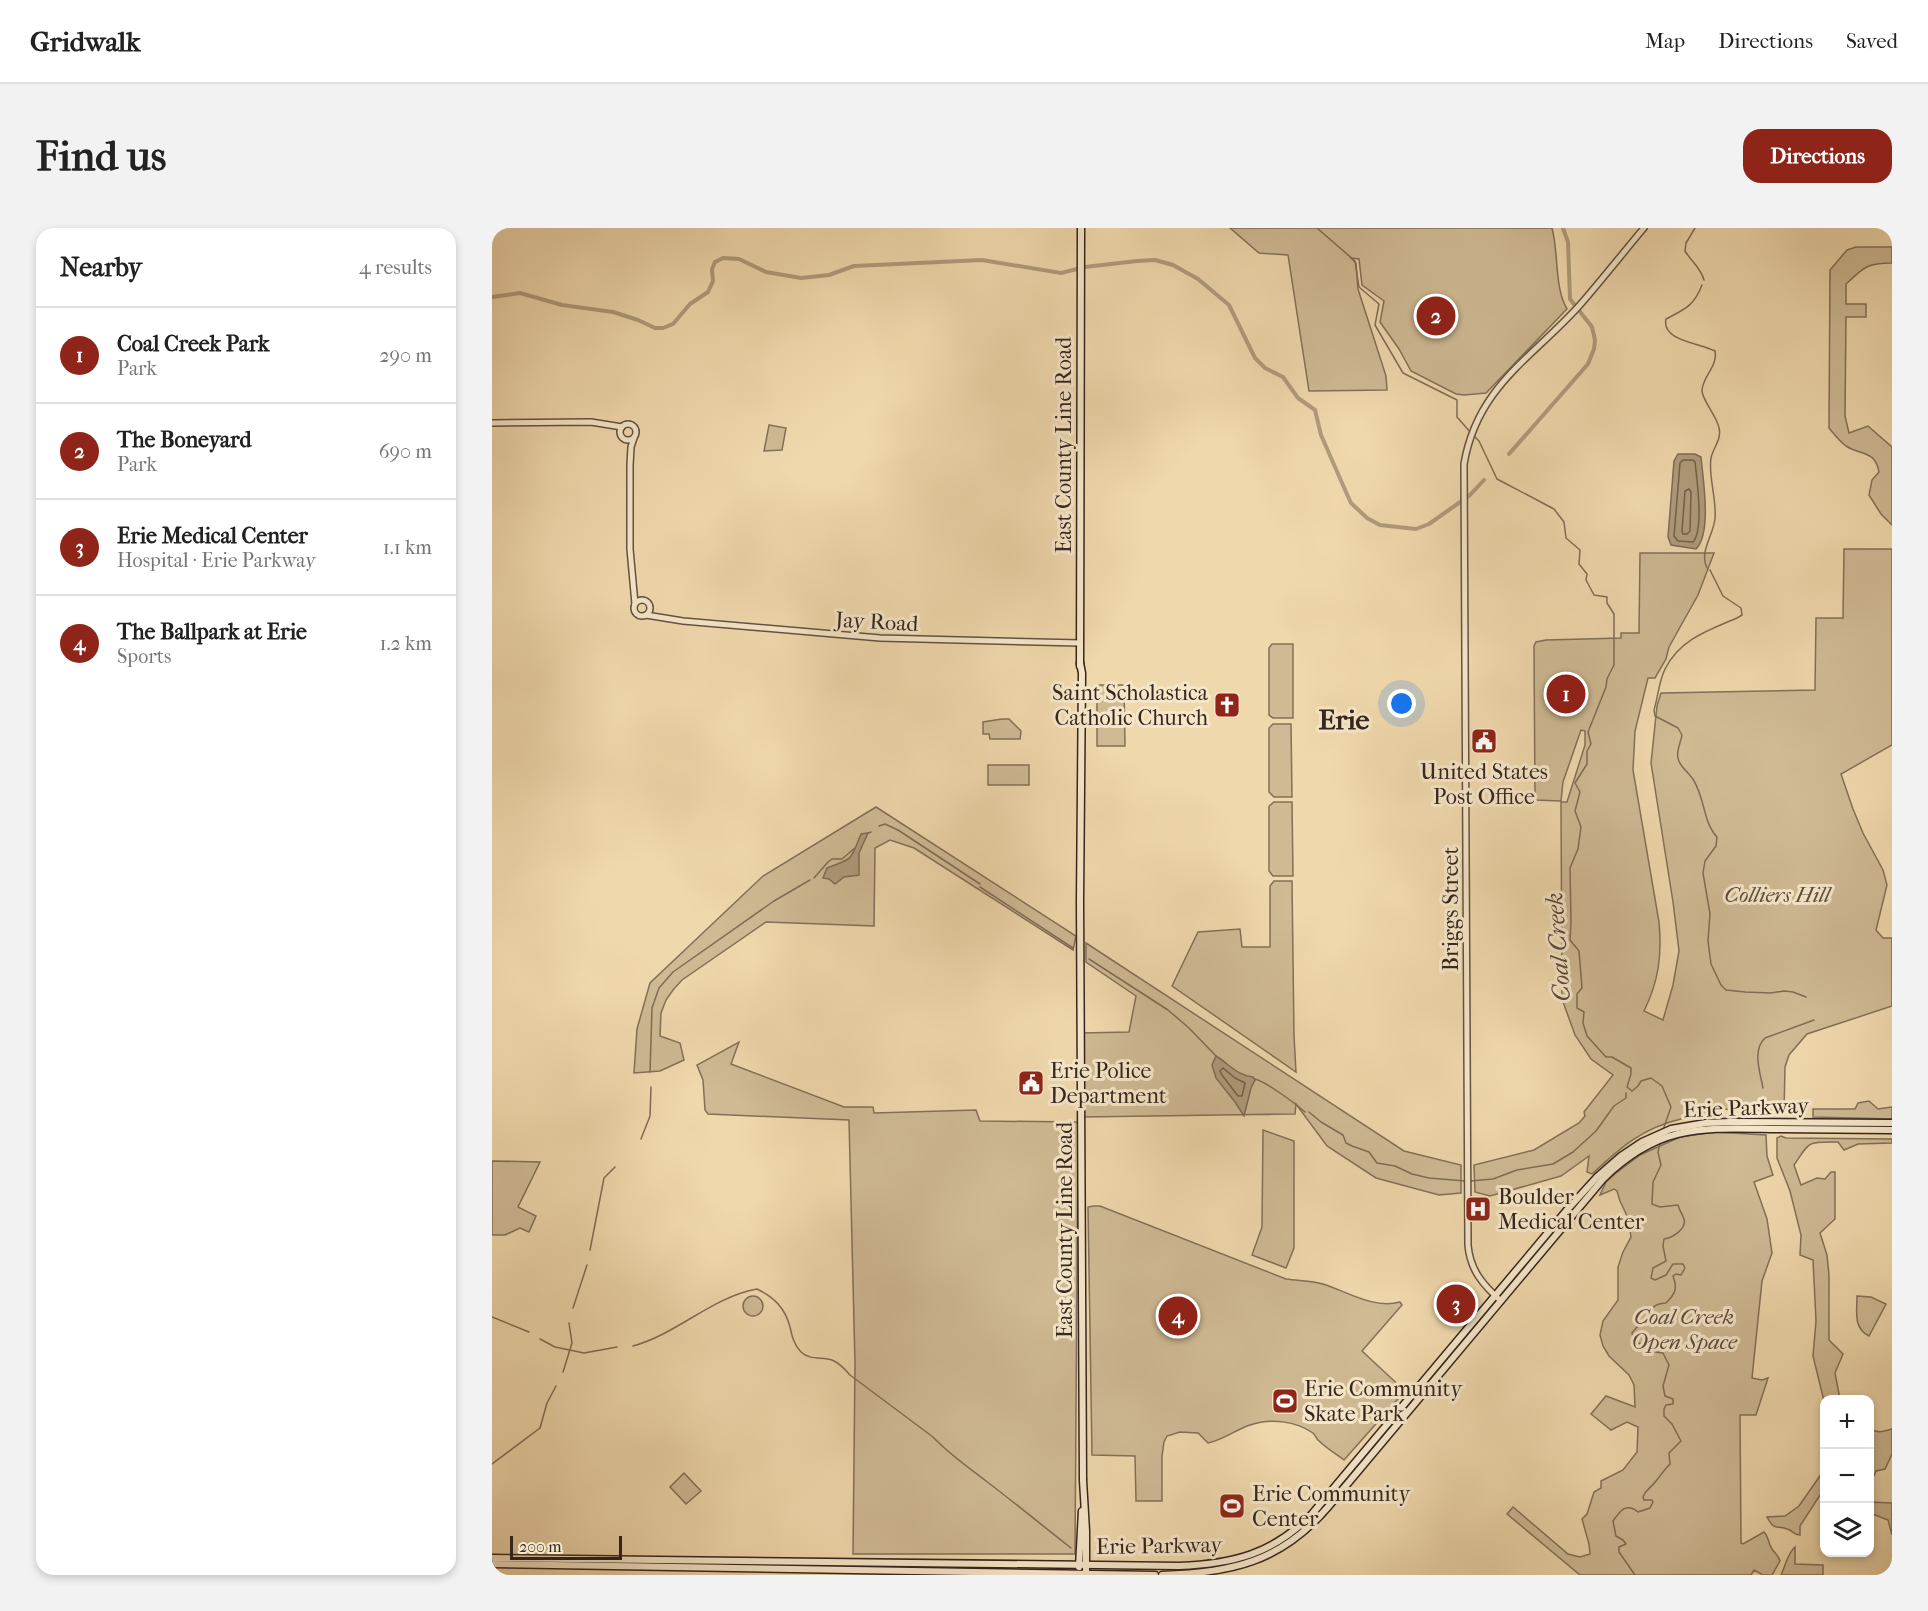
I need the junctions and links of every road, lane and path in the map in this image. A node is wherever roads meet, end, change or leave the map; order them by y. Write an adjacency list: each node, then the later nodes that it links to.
1 (1081, 228): 15 (main road, East County Line Road)
2 (1644, 228): 19 (street, Briggs Street)
3 (492, 423): 4 (street)
4 (587, 423): 5 (street); 6 (street)
5 (622, 427): 6 (street); 7 (street)
6 (622, 437): 7 (street); 8 (street)
7 (634, 438): 8 (street)
8 (630, 465): 9 (street)
9 (634, 588): 10 (street); 11 (street)
10 (645, 600): 11 (street); 12 (street)
11 (635, 604): 13 (street)
12 (650, 607): 13 (street); 14 (street, Jay Road)
13 (646, 615): 14 (street, Jay Road)
14 (673, 619): 15 (street, Jay Road)
15 (1080, 643): 22 (main road, East County Line Road)
16 (1892, 1123): 17 (main road, Erie Parkway)
17 (1684, 1128): 18 (main road, Erie Parkway); 19 (main road, Erie Parkway)
18 (1892, 1130)
19 (1499, 1298): 22 (main road, Erie Parkway); 25 (main road, Erie Parkway)
20 (492, 1558): 22 (main road, Erie Parkway)
21 (492, 1564): 23 (main road, Erie Parkway)
22 (1083, 1564): 23 (main road, East County Line Road)
23 (1083, 1574): 24 (main road, Erie Parkway)
24 (1155, 1575)
25 (1162, 1575)

